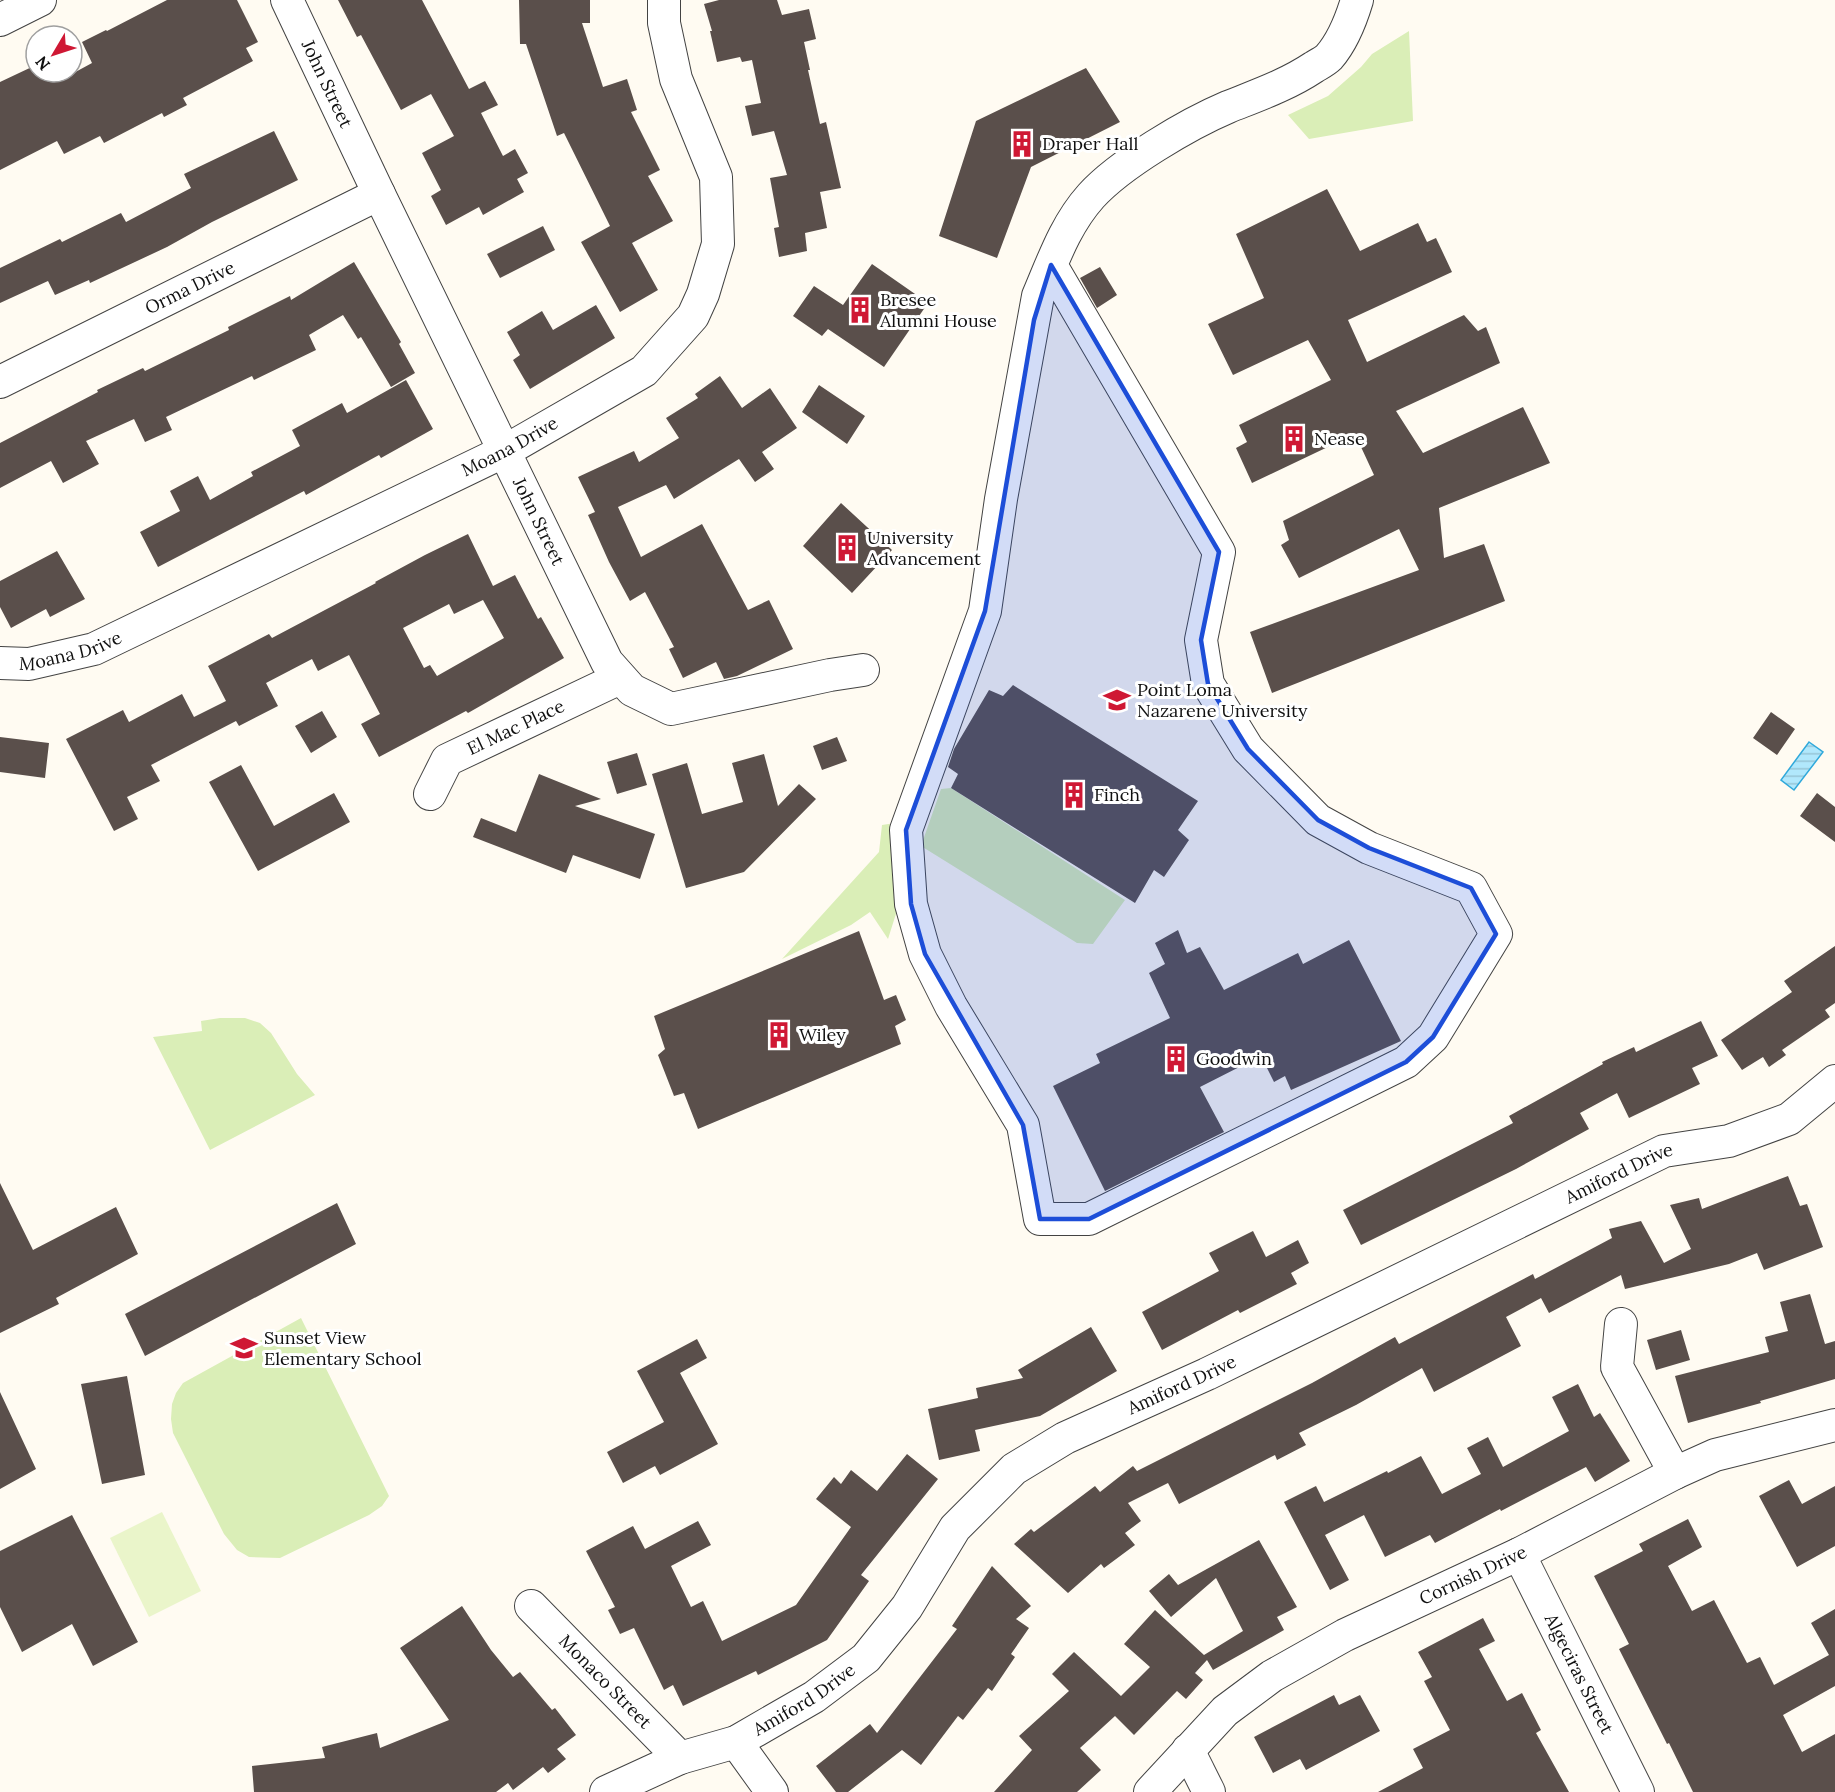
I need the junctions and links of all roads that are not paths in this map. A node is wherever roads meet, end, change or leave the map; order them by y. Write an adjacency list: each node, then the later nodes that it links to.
1 (40, 0): 5 (street)
2 (287, 0): 6 (street, John Street)
3 (664, 0): 9 (street, Moana Drive)
4 (1357, 0): 7 (street)
5 (0, 20)
6 (379, 194): 8 (street, Orma Drive); 9 (street, John Street)
7 (1051, 265): 7 (street)
8 (0, 382)
9 (505, 451): 10 (street, Moana Drive); 12 (street, John Street)
10 (0, 663)
11 (863, 670): 12 (street, John Street)
12 (620, 678): 13 (street, El Mac Place)
13 (430, 794)
14 (1835, 1081): 20 (street, Amiford Drive)
15 (1621, 1324): 17 (street)
16 (1835, 1425): 17 (street, Cornish Drive)
17 (1675, 1473): 18 (street, Cornish Drive)
18 (1520, 1554): 21 (street, Cornish Drive); 27 (street, Algeciras Street)
19 (531, 1606): 22 (street, Monaco Street)
20 (736, 1742): 22 (street, Amiford Drive); 24 (street)
21 (1188, 1750): 25 (street, Cornish Drive); 26 (street)
22 (680, 1758): 23 (street, Amiford Drive)
23 (606, 1792)
24 (772, 1792)
25 (1150, 1792)
26 (1209, 1792)
27 (1638, 1792)

